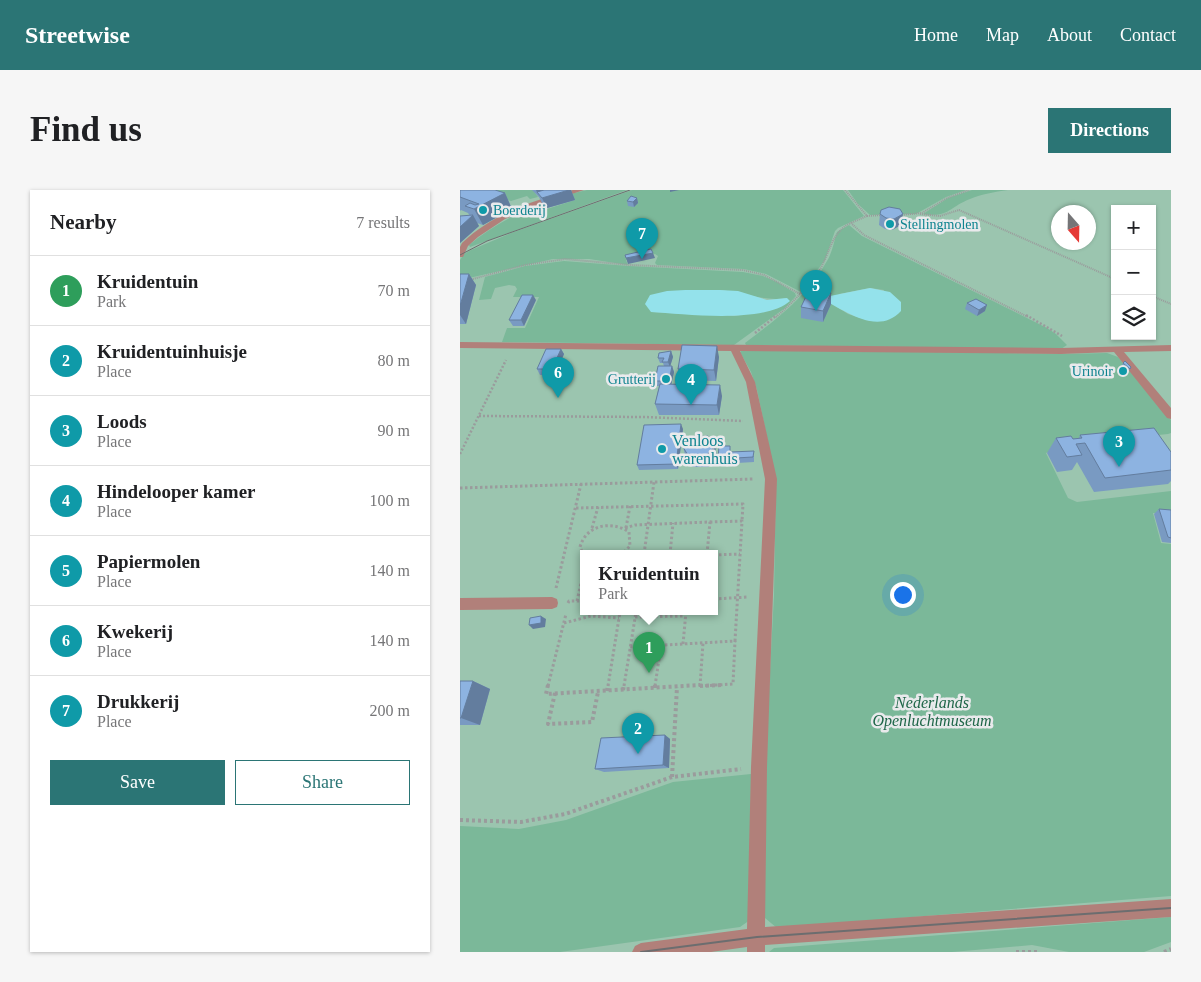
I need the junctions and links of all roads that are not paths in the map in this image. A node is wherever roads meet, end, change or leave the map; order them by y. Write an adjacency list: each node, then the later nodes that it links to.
1 (581, 190): 2 (street)
2 (460, 255)
3 (460, 345): 4 (street)
4 (736, 347): 6 (street); 11 (street)
5 (1171, 348): 6 (street)
6 (1117, 350): 7 (street)
7 (1171, 415)
8 (552, 603): 9 (street)
9 (460, 604)
10 (1171, 908): 11 (street)
11 (756, 944): 12 (street)
12 (641, 952)

